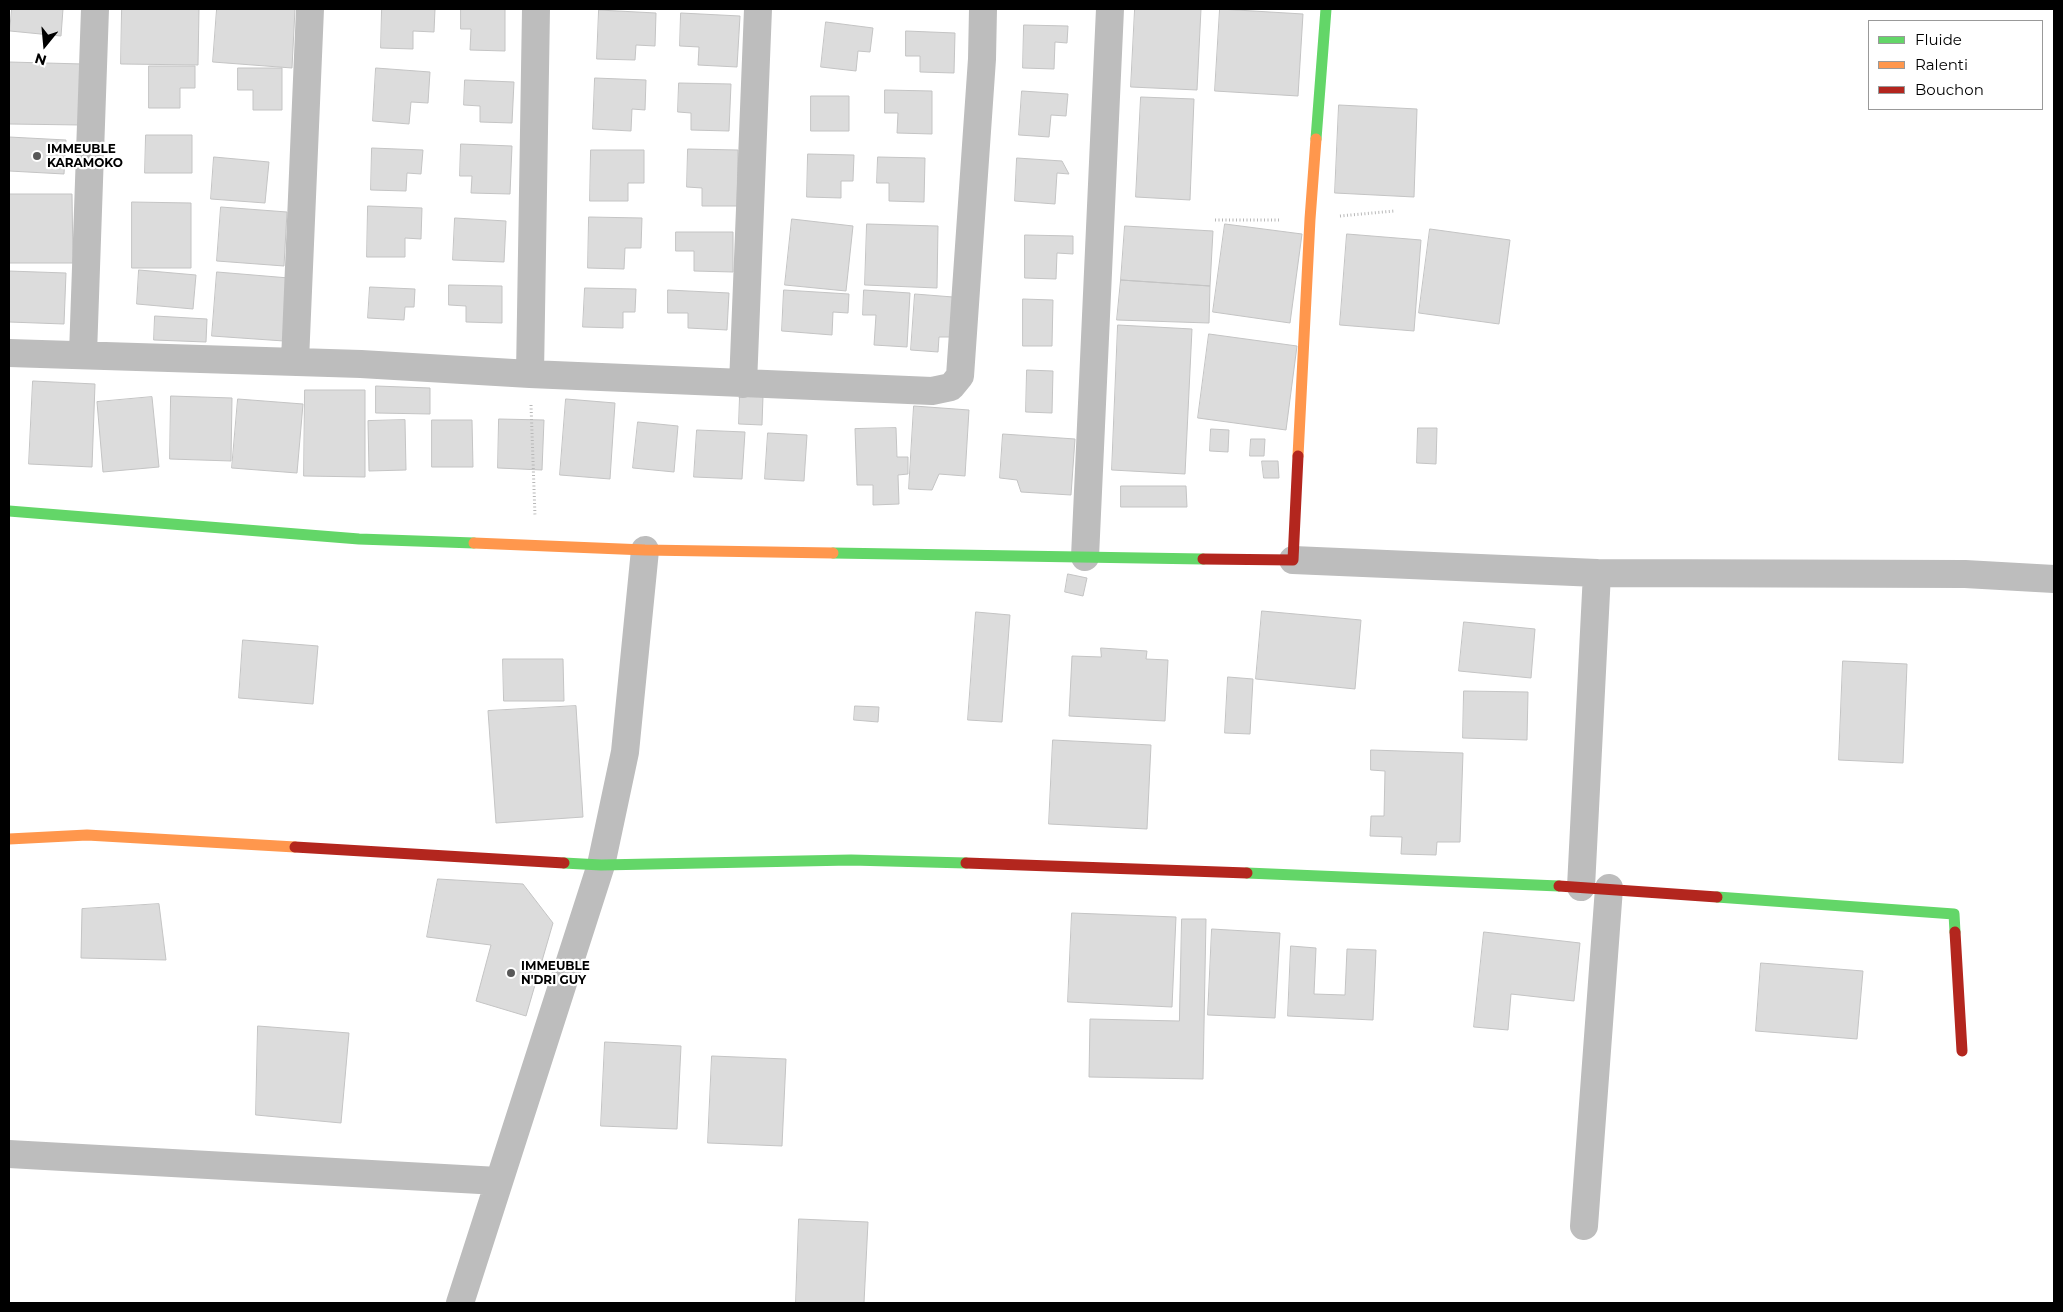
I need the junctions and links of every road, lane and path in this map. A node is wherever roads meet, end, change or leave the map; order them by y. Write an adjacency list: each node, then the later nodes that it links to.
1 (95, 9): 9 (street)
2 (310, 9): 10 (street)
3 (536, 9): 11 (street)
4 (758, 9): 12 (street)
5 (983, 9): 12 (street)
6 (1110, 9): 16 (street)
7 (1326, 9): 17 (street)
8 (9, 353): 9 (street)
9 (83, 354): 10 (street)
10 (295, 362): 11 (street)
11 (530, 374): 12 (street); 14 (path)
12 (743, 384)
13 (9, 511): 14 (street)
14 (536, 546): 15 (street)
15 (645, 550): 16 (street); 21 (street)
16 (1085, 557): 17 (street)
17 (1293, 560): 18 (street)
18 (1597, 573): 19 (street); 22 (street)
19 (2054, 579)
20 (9, 839): 21 (street)
21 (601, 865): 22 (street); 26 (street)
22 (1580, 887): 23 (street)
23 (1609, 888): 24 (street); 27 (street)
24 (1962, 1051)
25 (9, 1154): 26 (street)
26 (498, 1181): 28 (street)
27 (1584, 1226)
28 (460, 1303)

